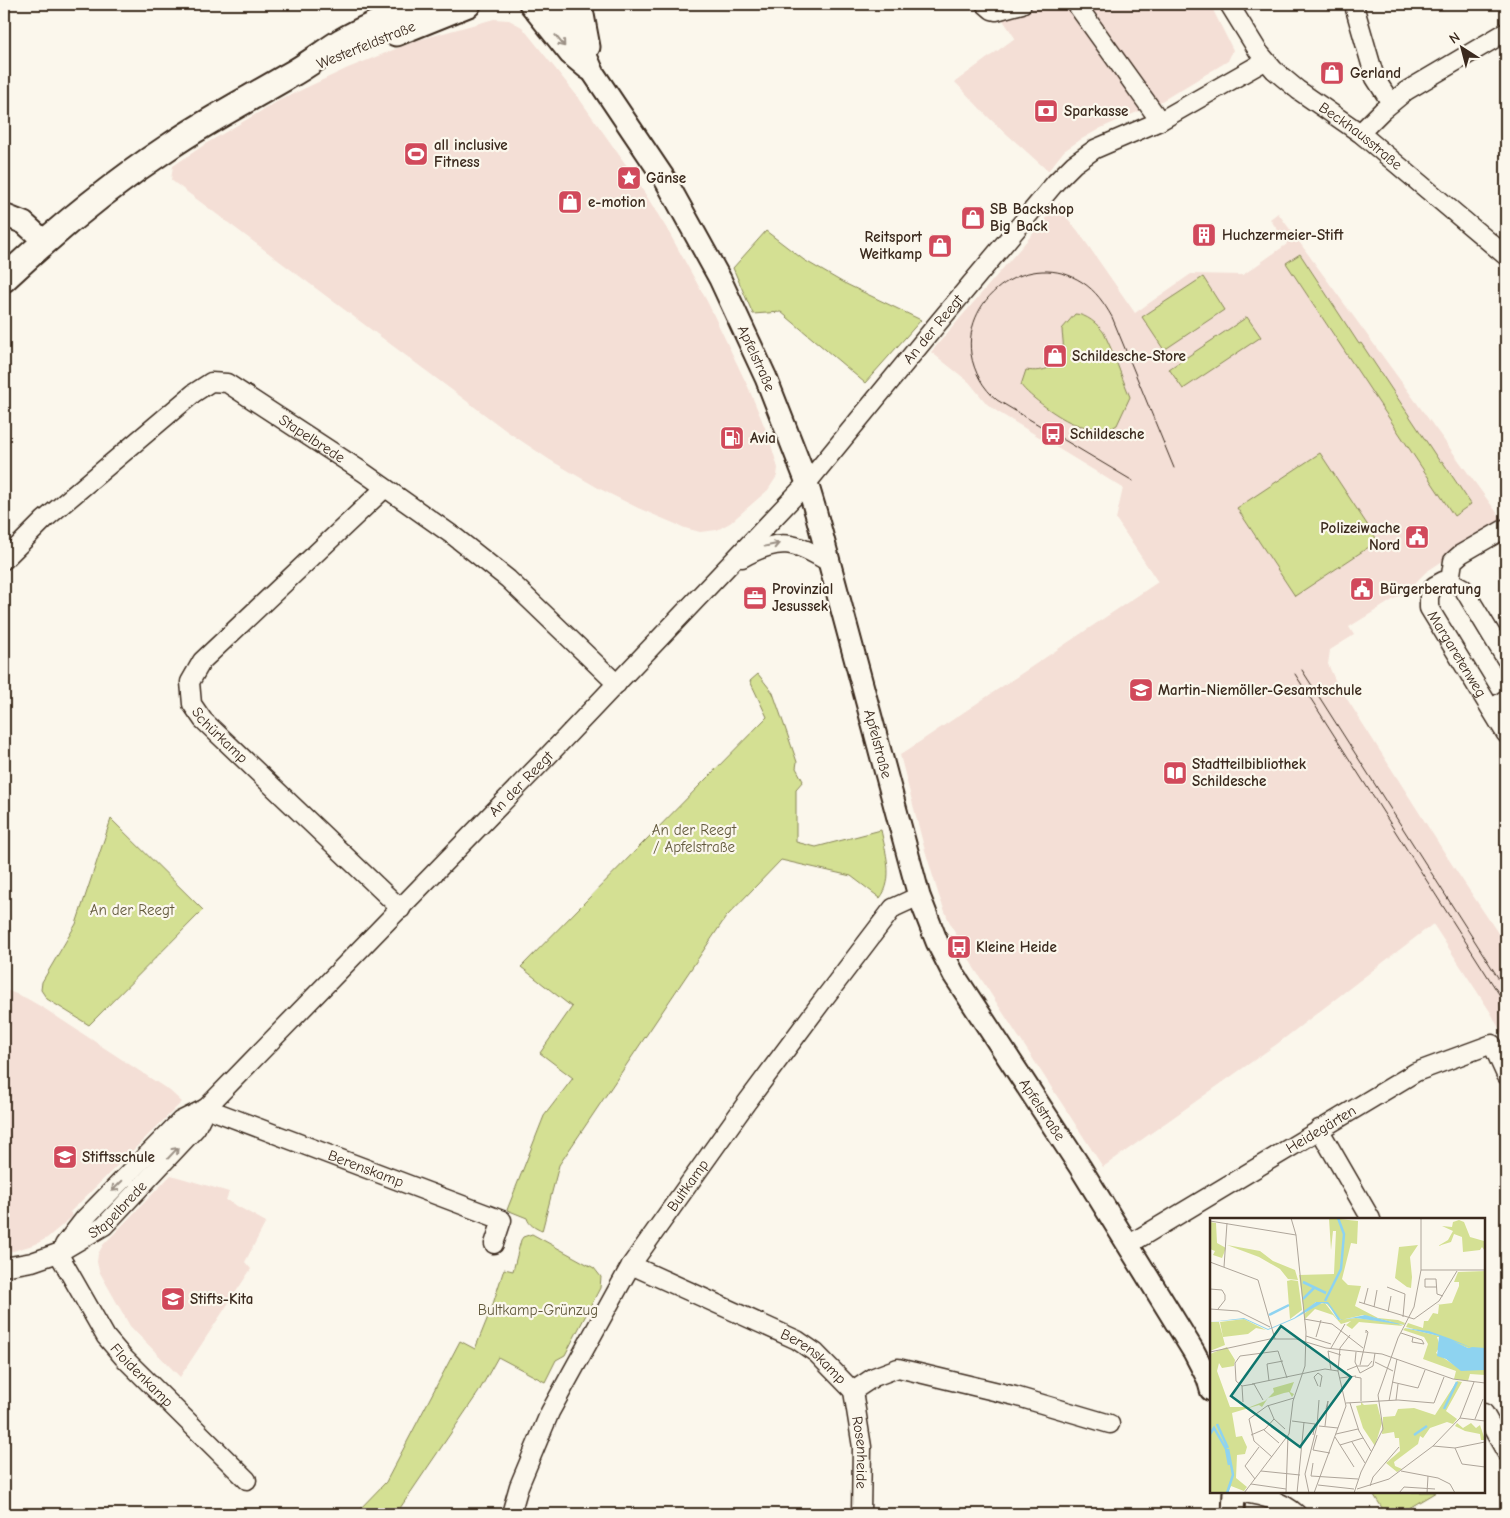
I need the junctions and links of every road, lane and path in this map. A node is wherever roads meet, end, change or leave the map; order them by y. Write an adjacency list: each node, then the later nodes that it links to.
1 (422, 4): 14 (main road, Westerfeldstraße)
2 (468, 4): 14 (main road, Westerfeldstraße)
3 (530, 4): 13 (street, Apfelstraße, one-way to 13)
4 (553, 4): 13 (street, Apfelstraße)
5 (581, 4): 13 (street)
6 (985, 4): 7 (street)
7 (1022, 4)
8 (1076, 4): 16 (street)
9 (1230, 4): 12 (street, Beckhausstraße)
10 (1355, 9): 15 (street)
11 (1506, 32): 15 (street)
12 (1266, 61): 16 (street, An der Reegt); 17 (street, Beckhausstraße)
13 (594, 74): 22 (street, Apfelstraße)
14 (291, 75): 19 (main road, Westerfeldstraße)
15 (1391, 103): 17 (street)
16 (1160, 121): 22 (street, An der Reegt)
17 (1360, 133): 20 (street, Beckhausstraße)
18 (4, 215): 19 (street)
19 (44, 241): 21 (main road, Westerfeldstraße)
20 (1506, 256)
21 (4, 279)
22 (807, 482): 26 (street, Apfelstraße); 27 (street, An der Reegt)
23 (385, 488): 25 (street, Stapelbrede); 30 (street, Stapelbrede); 35 (street, Schürkamp)
24 (1506, 528): 28 (street)
25 (4, 560)
26 (830, 563): 27 (street, An der Reegt, one-way to 26); 34 (street, Apfelstraße)
27 (728, 566): 30 (street, An der Reegt)
28 (1450, 581): 29 (street); 32 (street, Margaretenweg)
29 (1506, 660)
30 (617, 684): 35 (street, An der Reegt)
31 (1506, 699): 32 (street, Margaretenweg)
32 (1491, 708): 33 (street, Margaretenweg)
33 (1506, 734)
34 (919, 896): 41 (street, Apfelstraße); 43 (street, Bultkamp)
35 (401, 909): 37 (street, An der Reegt)
36 (1506, 1075): 38 (street, Heidegärten)
37 (206, 1108): 40 (street, Berenskamp); 42 (street, Stapelbrede)
38 (1319, 1130): 39 (street); 41 (street, Heidegärten)
39 (1370, 1218)
40 (494, 1244)
41 (1128, 1245): 45 (street, Apfelstraße)
42 (58, 1253): 44 (street, Stapelbrede); 50 (street, Floidenkamp)
43 (631, 1264): 46 (street, Berenskamp); 53 (street, Bultkamp)
44 (4, 1267)
45 (1210, 1386)
46 (853, 1391): 48 (street, Berenskamp); 54 (street, Rosenheide)
47 (1485, 1415): 49 (street)
48 (1110, 1424)
49 (1506, 1452)
50 (247, 1480)
51 (1234, 1493): 55 (street)
52 (1243, 1493): 56 (street)
53 (511, 1514)
54 (861, 1514)
55 (1233, 1514)
56 (1297, 1514)

